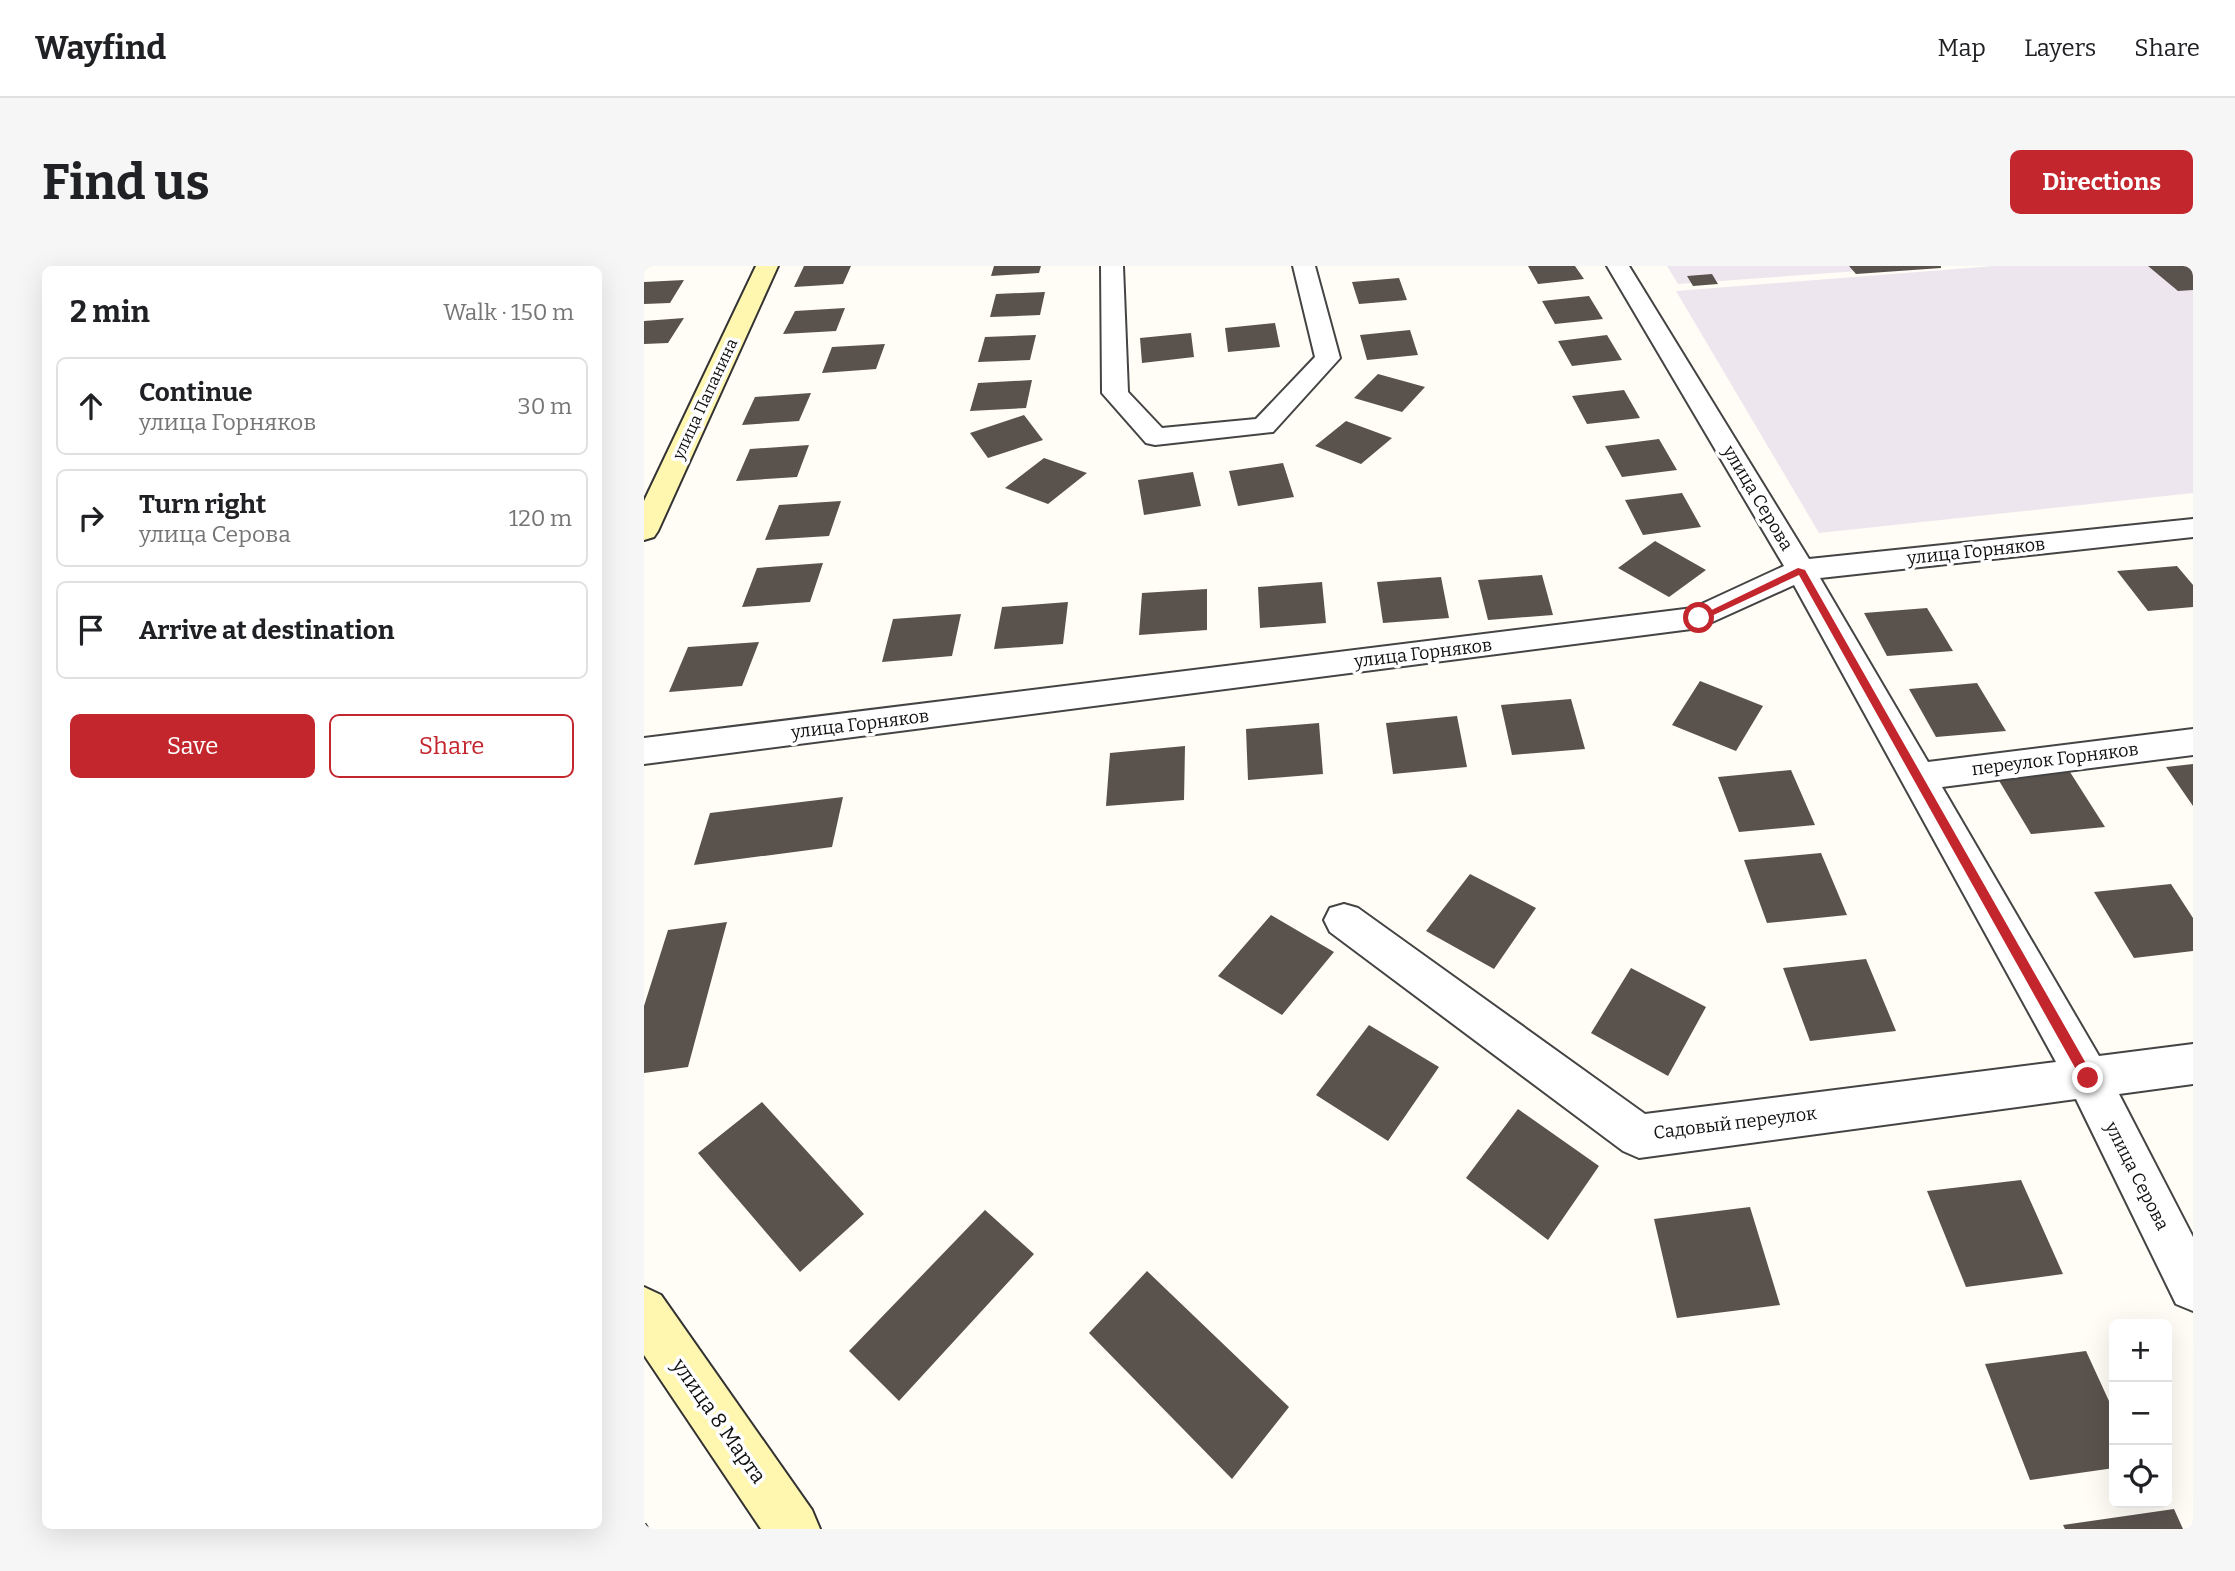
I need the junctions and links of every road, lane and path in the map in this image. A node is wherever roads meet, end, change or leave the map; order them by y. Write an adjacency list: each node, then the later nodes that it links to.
1 (767, 266): 6 (street, улица Папанина)
2 (1112, 266): 3 (street)
3 (1304, 266)
4 (1618, 266): 7 (street, улица Серова)
5 (2193, 528): 7 (street, улица Горняков)
6 (644, 531)
7 (1801, 570): 9 (street, улица Горняков); 10 (street, улица Серова)
8 (2193, 742): 10 (street, переулок Горняков)
9 (644, 751)
10 (1917, 777): 13 (street, улица Серова)
11 (1345, 920): 13 (street, Садовый переулок)
12 (2193, 1064): 13 (street, Садовый переулок)
13 (2088, 1078): 14 (street, улица Серова)
14 (2193, 1287)
15 (644, 1312): 18 (street, улица 8 Марта)
16 (644, 1524): 17 (path)
17 (647, 1529)
18 (793, 1529)

